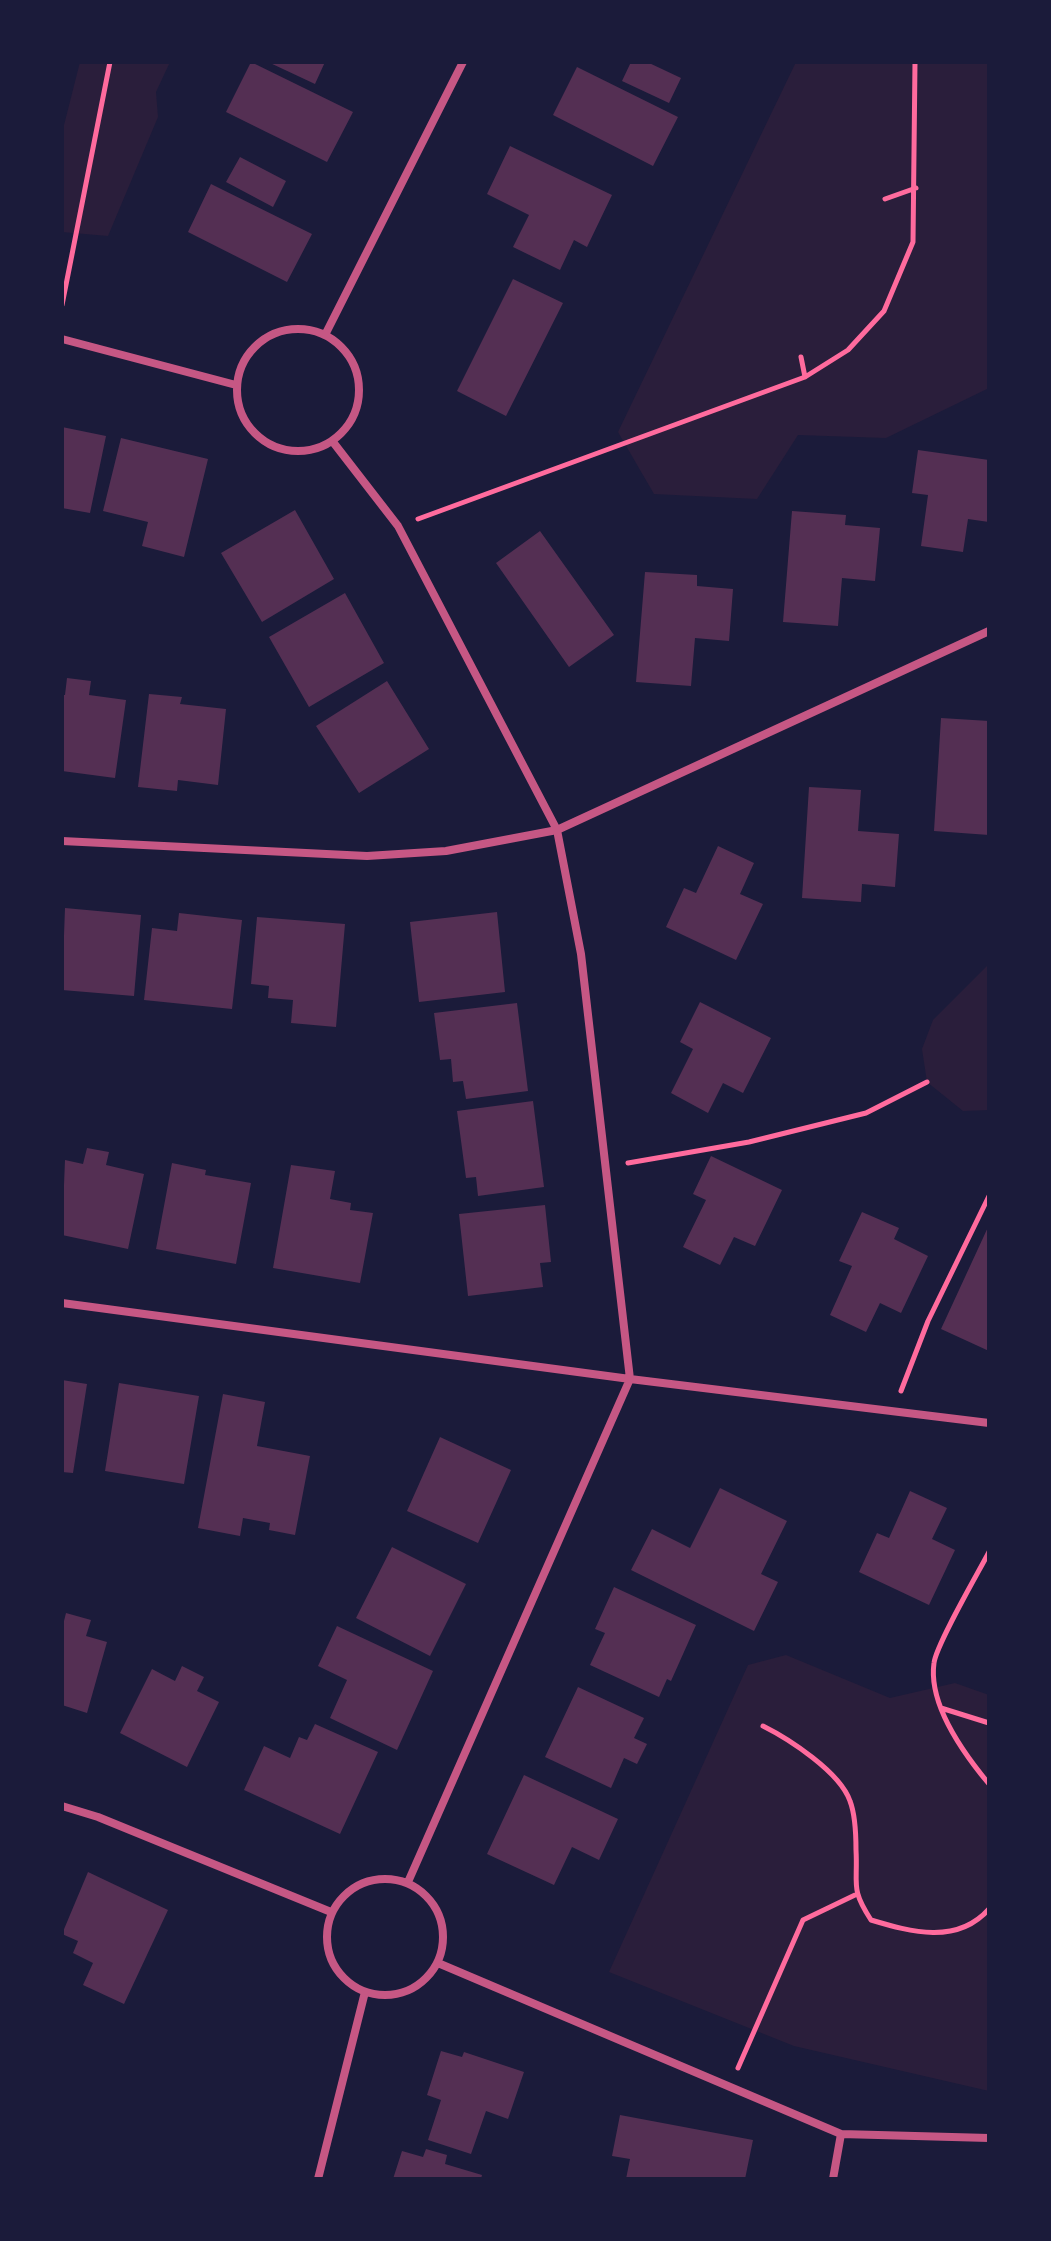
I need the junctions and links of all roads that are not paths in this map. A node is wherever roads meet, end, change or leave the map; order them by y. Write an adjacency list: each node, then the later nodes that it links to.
1 (463, 62): 2 (street)
2 (325, 335): 4 (street); 5 (street)
3 (62, 339): 4 (street)
4 (236, 385): 5 (street)
5 (333, 442): 7 (street)
6 (989, 631): 7 (street)
7 (557, 830): 8 (street); 10 (street)
8 (62, 841)
9 (62, 1303): 10 (street)
10 (630, 1379): 11 (street); 13 (street)
11 (989, 1423)
12 (62, 1806): 14 (street)
13 (408, 1882): 14 (street); 15 (street)
14 (331, 1912): 16 (street)
15 (438, 1963): 16 (street); 17 (street)
16 (365, 1992): 19 (street)
17 (841, 2134): 18 (street); 20 (street)
18 (989, 2138)
19 (318, 2179)
20 (833, 2179)

